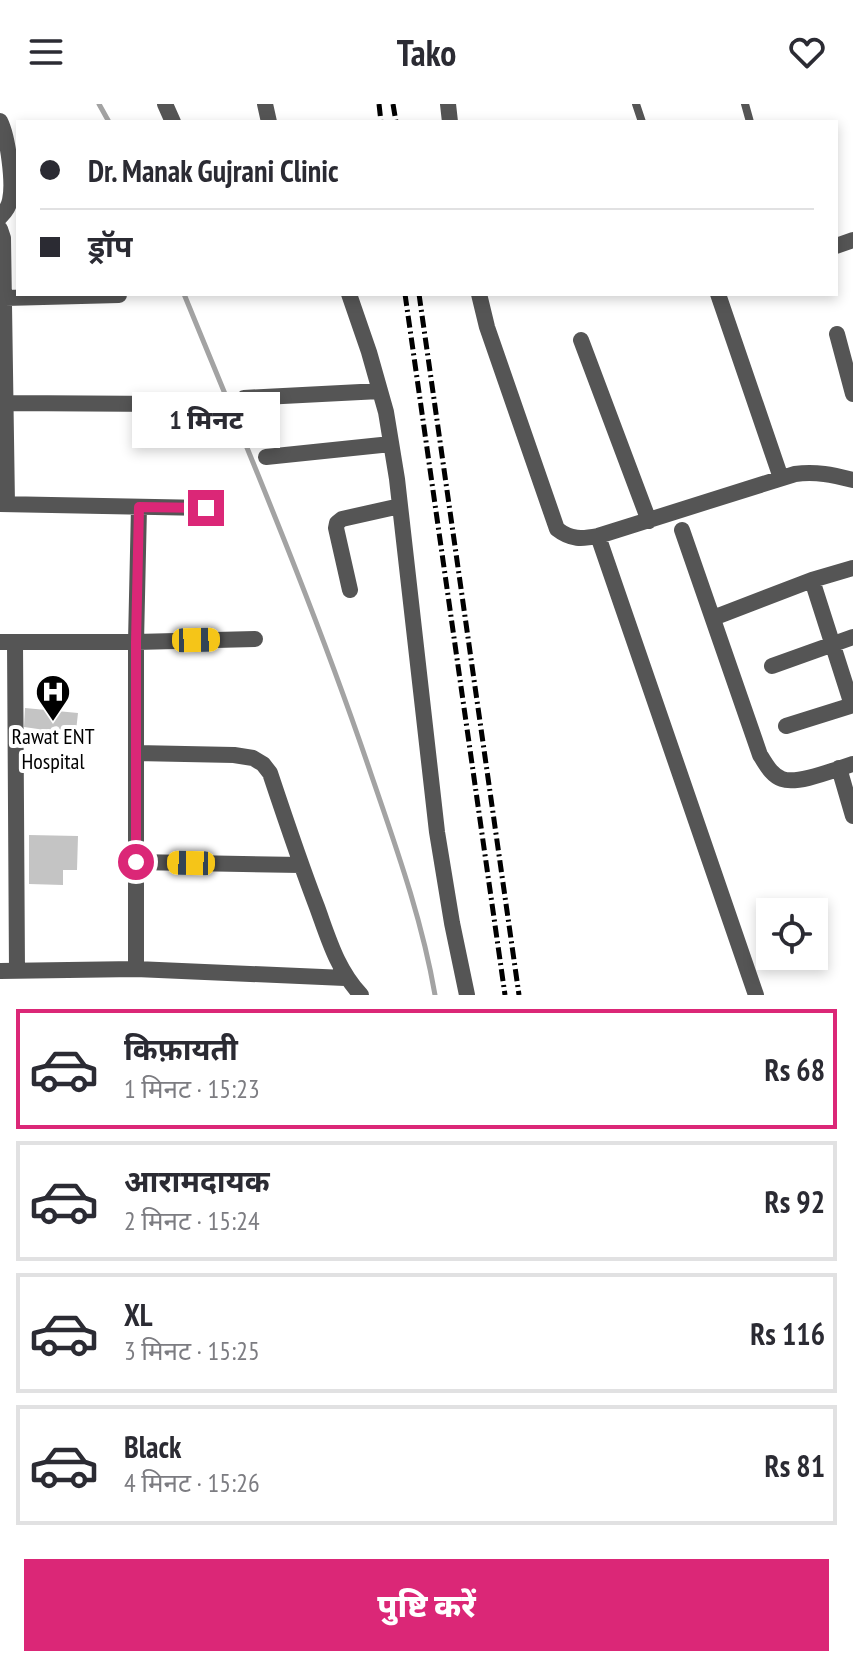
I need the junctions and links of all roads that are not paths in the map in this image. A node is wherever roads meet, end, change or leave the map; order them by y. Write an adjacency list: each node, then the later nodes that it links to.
1 (0, 121): 2 (street)
2 (0, 217)
3 (0, 229): 8 (street)
4 (81, 296): 8 (street)
5 (350, 296): 11 (street)
6 (479, 296): 26 (street)
7 (719, 296): 18 (street)
8 (5, 298): 14 (street)
9 (837, 334): 12 (street)
10 (581, 340): 24 (street)
11 (380, 391): 13 (street); 16 (street)
12 (853, 394)
13 (244, 398)
14 (7, 403): 15 (street); 20 (street)
15 (166, 404)
16 (391, 444): 17 (street); 21 (street)
17 (266, 457)
18 (781, 478): 19 (street); 24 (street)
19 (853, 480)
20 (4, 504): 22 (street)
21 (400, 506): 29 (street); 48 (street)
22 (139, 507): 23 (street); 34 (street)
23 (206, 508)
24 (649, 521): 26 (street)
25 (682, 530): 30 (street)
26 (598, 536): 49 (street)
27 (853, 568): 28 (street)
28 (812, 580): 30 (street); 35 (street)
29 (350, 590)
30 (713, 618): 40 (street)
31 (853, 637): 35 (street)
32 (255, 639): 34 (street)
33 (8, 642): 34 (street); 45 (street)
34 (136, 642): 39 (street)
35 (833, 644): 36 (street); 37 (street)
36 (772, 666)
37 (853, 705): 38 (street)
38 (786, 726)
39 (136, 753): 42 (street); 43 (street)
40 (846, 766): 41 (street)
41 (853, 816)
42 (136, 862): 43 (street); 44 (street)
43 (301, 865): 46 (street)
44 (136, 969): 45 (street); 46 (street)
45 (9, 971)
46 (345, 978): 47 (street)
47 (361, 995)
48 (467, 995)
49 (756, 995)

